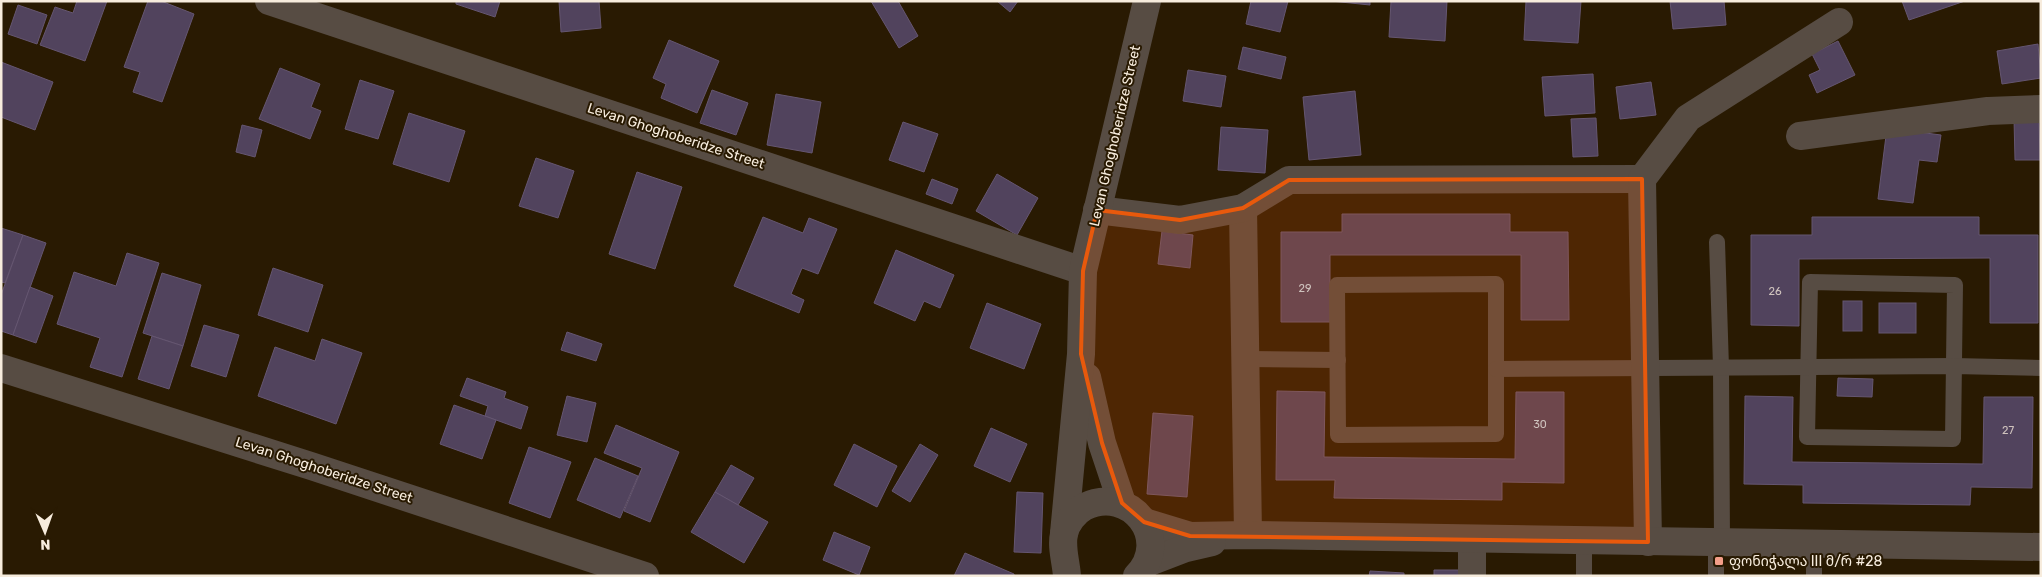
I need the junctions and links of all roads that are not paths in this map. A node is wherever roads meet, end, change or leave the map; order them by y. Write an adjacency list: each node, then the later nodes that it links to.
1 (268, 1): 10 (street, Levan Ghoghoberidze Street)
2 (1147, 1): 8 (street, Levan Ghoghoberidze Street)
3 (1840, 22): 6 (street)
4 (2041, 109): 5 (street)
5 (1800, 136)
6 (1642, 179): 7 (street); 18 (street)
7 (1244, 208): 8 (street); 12 (street)
8 (1097, 210): 10 (street, Levan Ghoghoberidze Street)
9 (1717, 242): 15 (lane)
10 (1083, 271): 11 (street, Levan Ghoghoberidze Street)
11 (1081, 354): 21 (street, Levan Ghoghoberidze Street); 23 (street, Levan Ghoghoberidze Street)
12 (1246, 360): 13 (lane); 24 (street)
13 (1338, 360): 20 (lane); 20 (lane)
14 (1954, 366): 16 (lane); 16 (lane); 16 (lane); 19 (lane)
15 (1720, 367): 16 (lane); 18 (lane); 28 (lane)
16 (1808, 367)
17 (1, 368): 31 (street, Levan Ghoghoberidze Street)
18 (1645, 368): 20 (lane); 27 (street)
19 (2041, 368)
20 (1496, 369)
21 (1122, 503): 22 (street); 23 (street)
22 (1144, 522): 24 (street); 32 (street)
23 (1064, 533): 33 (street, Levan Ghoghoberidze Street)
24 (1248, 534): 25 (street); 32 (street)
25 (1472, 539): 26 (street); 35 (street)
26 (1584, 541): 27 (street); 36 (lane)
27 (1648, 542): 28 (street)
28 (1719, 543): 29 (street); 37 (lane)
29 (1814, 545): 30 (street); 38 (lane)
30 (2041, 547)
31 (594, 568): 34 (street, Levan Ghoghoberidze Street)
32 (1142, 569)
33 (1070, 571)
34 (645, 576)
35 (1472, 576)
36 (1584, 576)
37 (1716, 576)
38 (1814, 576)

